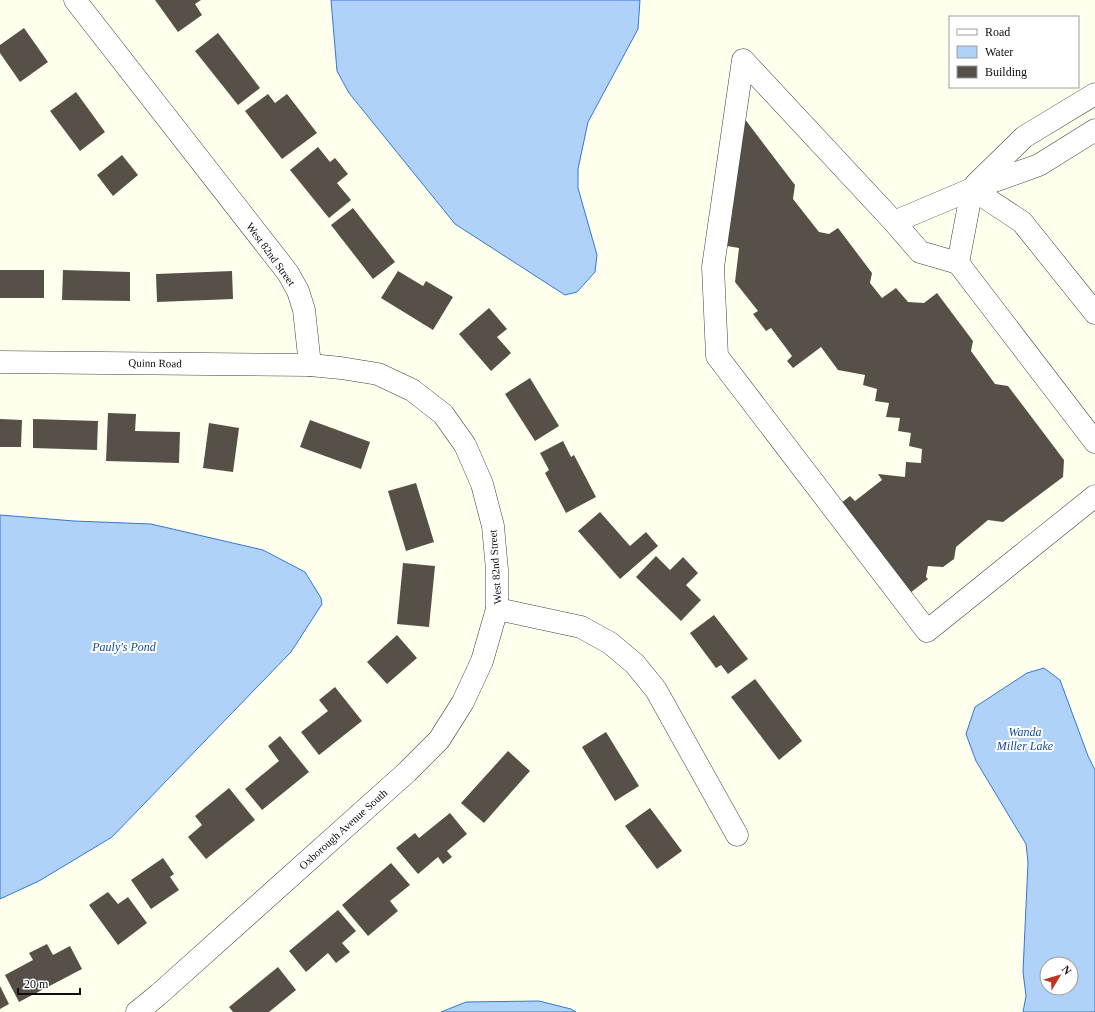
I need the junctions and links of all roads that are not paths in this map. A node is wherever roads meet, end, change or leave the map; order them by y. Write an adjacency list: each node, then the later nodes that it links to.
1 (75, 0): 9 (street, West 82nd Street)
2 (1095, 94): 4 (street)
3 (1095, 130): 4 (street)
4 (972, 189): 5 (street); 6 (street); 7 (street)
5 (894, 222): 6 (street); 11 (street)
6 (958, 263): 10 (street)
7 (1095, 313)
8 (0, 362): 9 (street, Quinn Road)
9 (310, 365): 12 (street, West 82nd Street)
10 (1095, 442)
11 (1095, 496)
12 (497, 609): 13 (street, West 82nd Street); 14 (street, Oxborough Avenue South)
13 (737, 835)
14 (137, 1012)

